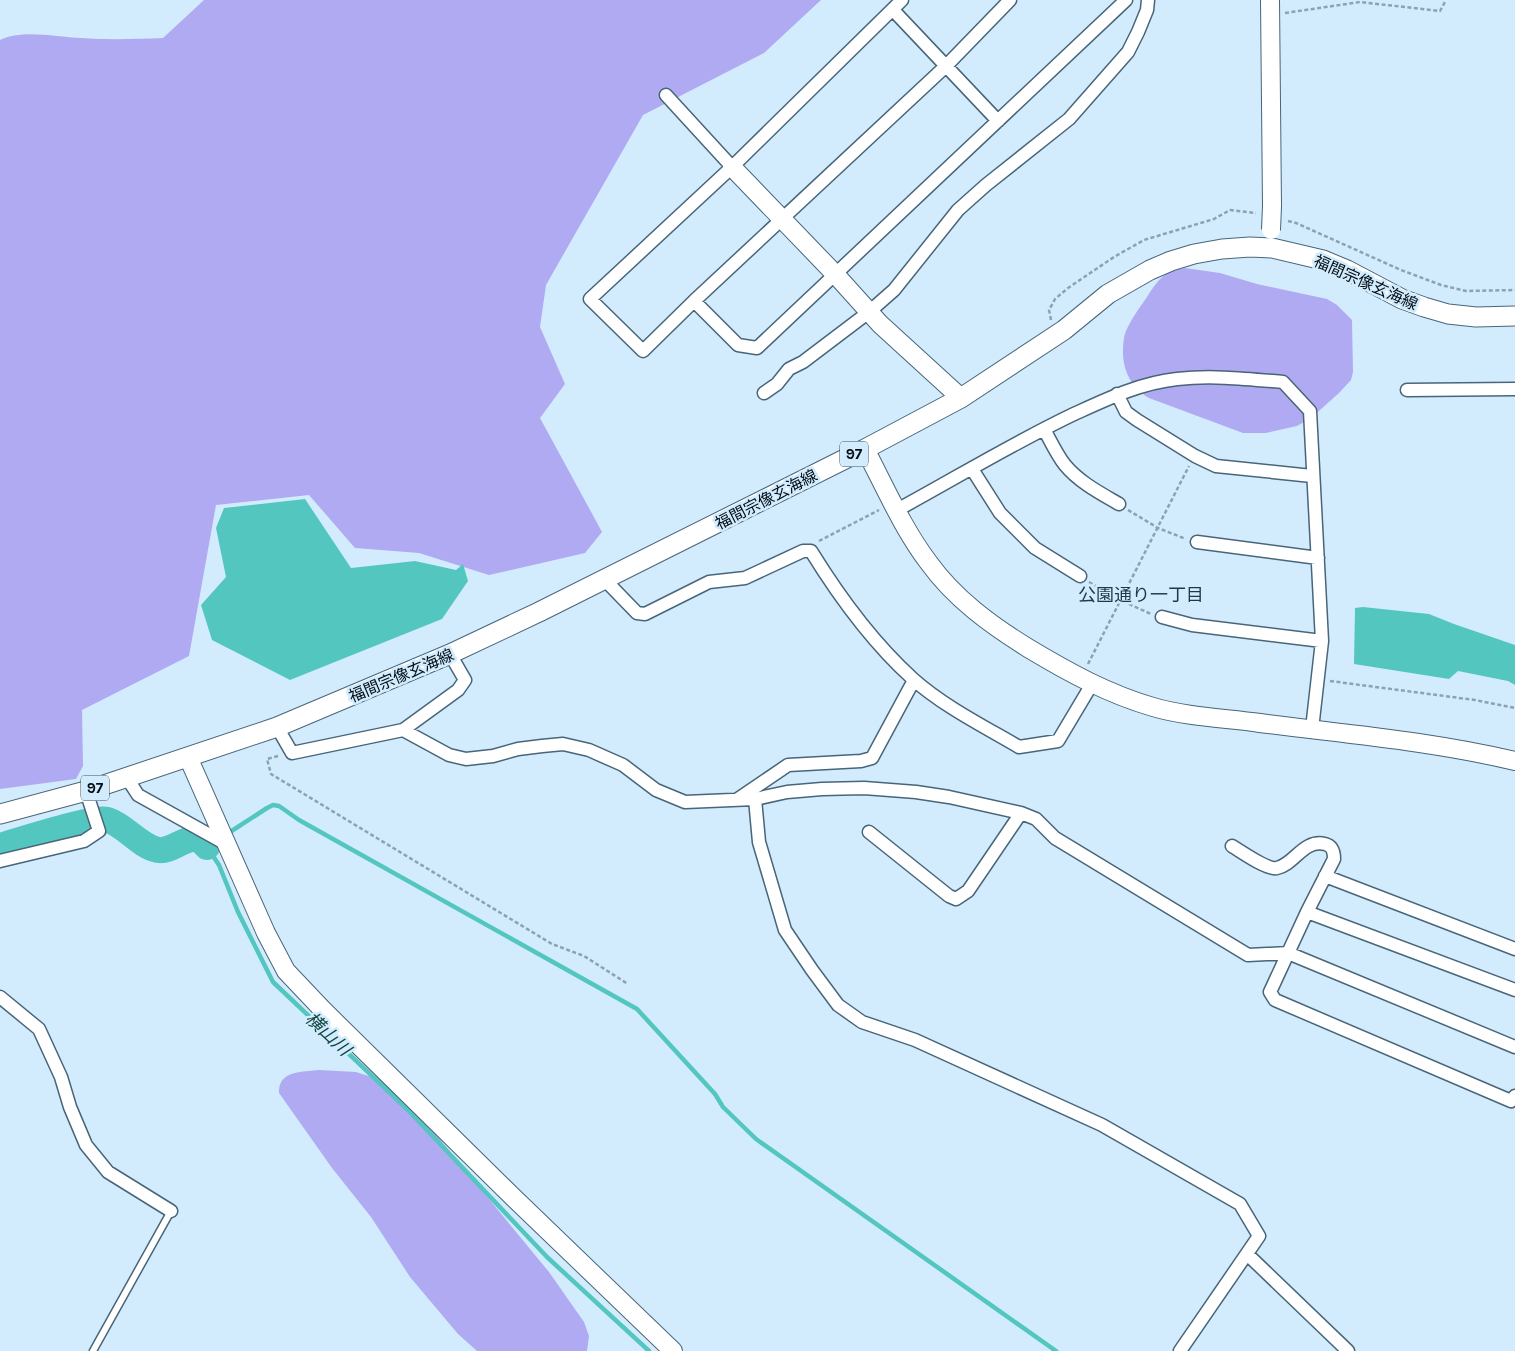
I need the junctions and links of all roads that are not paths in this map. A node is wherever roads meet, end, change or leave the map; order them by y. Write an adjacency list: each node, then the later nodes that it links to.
1 (902, 0): 6 (street)
2 (1010, 0): 7 (street)
3 (1126, 0): 9 (street)
4 (1148, 0): 15 (street)
5 (1270, 7): 12 (street, bridge)
6 (893, 10): 7 (street); 10 (street)
7 (946, 66): 9 (street); 11 (street)
8 (666, 95): 10 (street)
9 (998, 121): 13 (street)
10 (732, 167): 11 (street); 14 (street)
11 (782, 218): 13 (street); 14 (street)
12 (1272, 239): 16 (main road, 福間宗像玄海線 / 97); 21 (main road, 福間宗像玄海線 / 97)
13 (835, 274): 14 (street); 15 (street)
14 (694, 301)
15 (869, 312): 19 (street); 21 (street)
16 (1515, 316)
17 (1515, 389): 18 (street)
18 (1407, 390)
19 (764, 393)
20 (1117, 394): 22 (street); 25 (street); 25 (street)
21 (961, 398): 23 (main road, 福間宗像玄海線 / 97)
22 (1044, 429): 24 (street); 26 (street)
23 (865, 449): 27 (street); 31 (main road, 福間宗像玄海線 / 97)
24 (972, 469): 27 (street); 30 (street)
25 (1312, 476): 29 (street)
26 (1119, 504)
27 (896, 507): 36 (street)
28 (1197, 542): 29 (street)
29 (1318, 558): 33 (street)
30 (1080, 576)
31 (604, 579): 34 (main road, 福間宗像玄海線 / 97); 35 (street)
32 (1162, 617): 33 (street)
33 (1322, 641): 38 (street)
34 (450, 654): 37 (main road, 福間宗像玄海線 / 97); 39 (street)
35 (914, 680): 36 (street); 44 (street)
36 (1086, 681): 38 (street)
37 (277, 727): 39 (street); 40 (main road, 福間宗像玄海線 / 97)
38 (1312, 729): 41 (street)
39 (403, 730): 44 (street)
40 (188, 758): 42 (main road, 福間宗像玄海線 / 97); 49 (street)
41 (1515, 761)
42 (127, 778): 43 (main road, 福間宗像玄海線 / 97); 49 (street)
43 (86, 791): 47 (main road, 福間宗像玄海線 / 97); 51 (street)
44 (738, 799): 45 (street)
45 (755, 799): 46 (street); 61 (street)
46 (1020, 813): 48 (street); 55 (street)
47 (0, 814)
48 (869, 832)
49 (226, 844): 63 (street)
50 (1232, 846): 52 (street)
51 (0, 861)
52 (1326, 876): 53 (street); 54 (street)
53 (1307, 912): 55 (street); 56 (street)
54 (1515, 950)
55 (1288, 953): 58 (street); 59 (street)
56 (1515, 990)
57 (0, 997): 60 (street)
58 (1515, 1047)
59 (1515, 1096)
60 (171, 1212): 62 (lane)
61 (1247, 1254): 64 (street); 65 (street)
62 (93, 1351)
63 (672, 1351)
64 (1180, 1351)
65 (1348, 1351)

